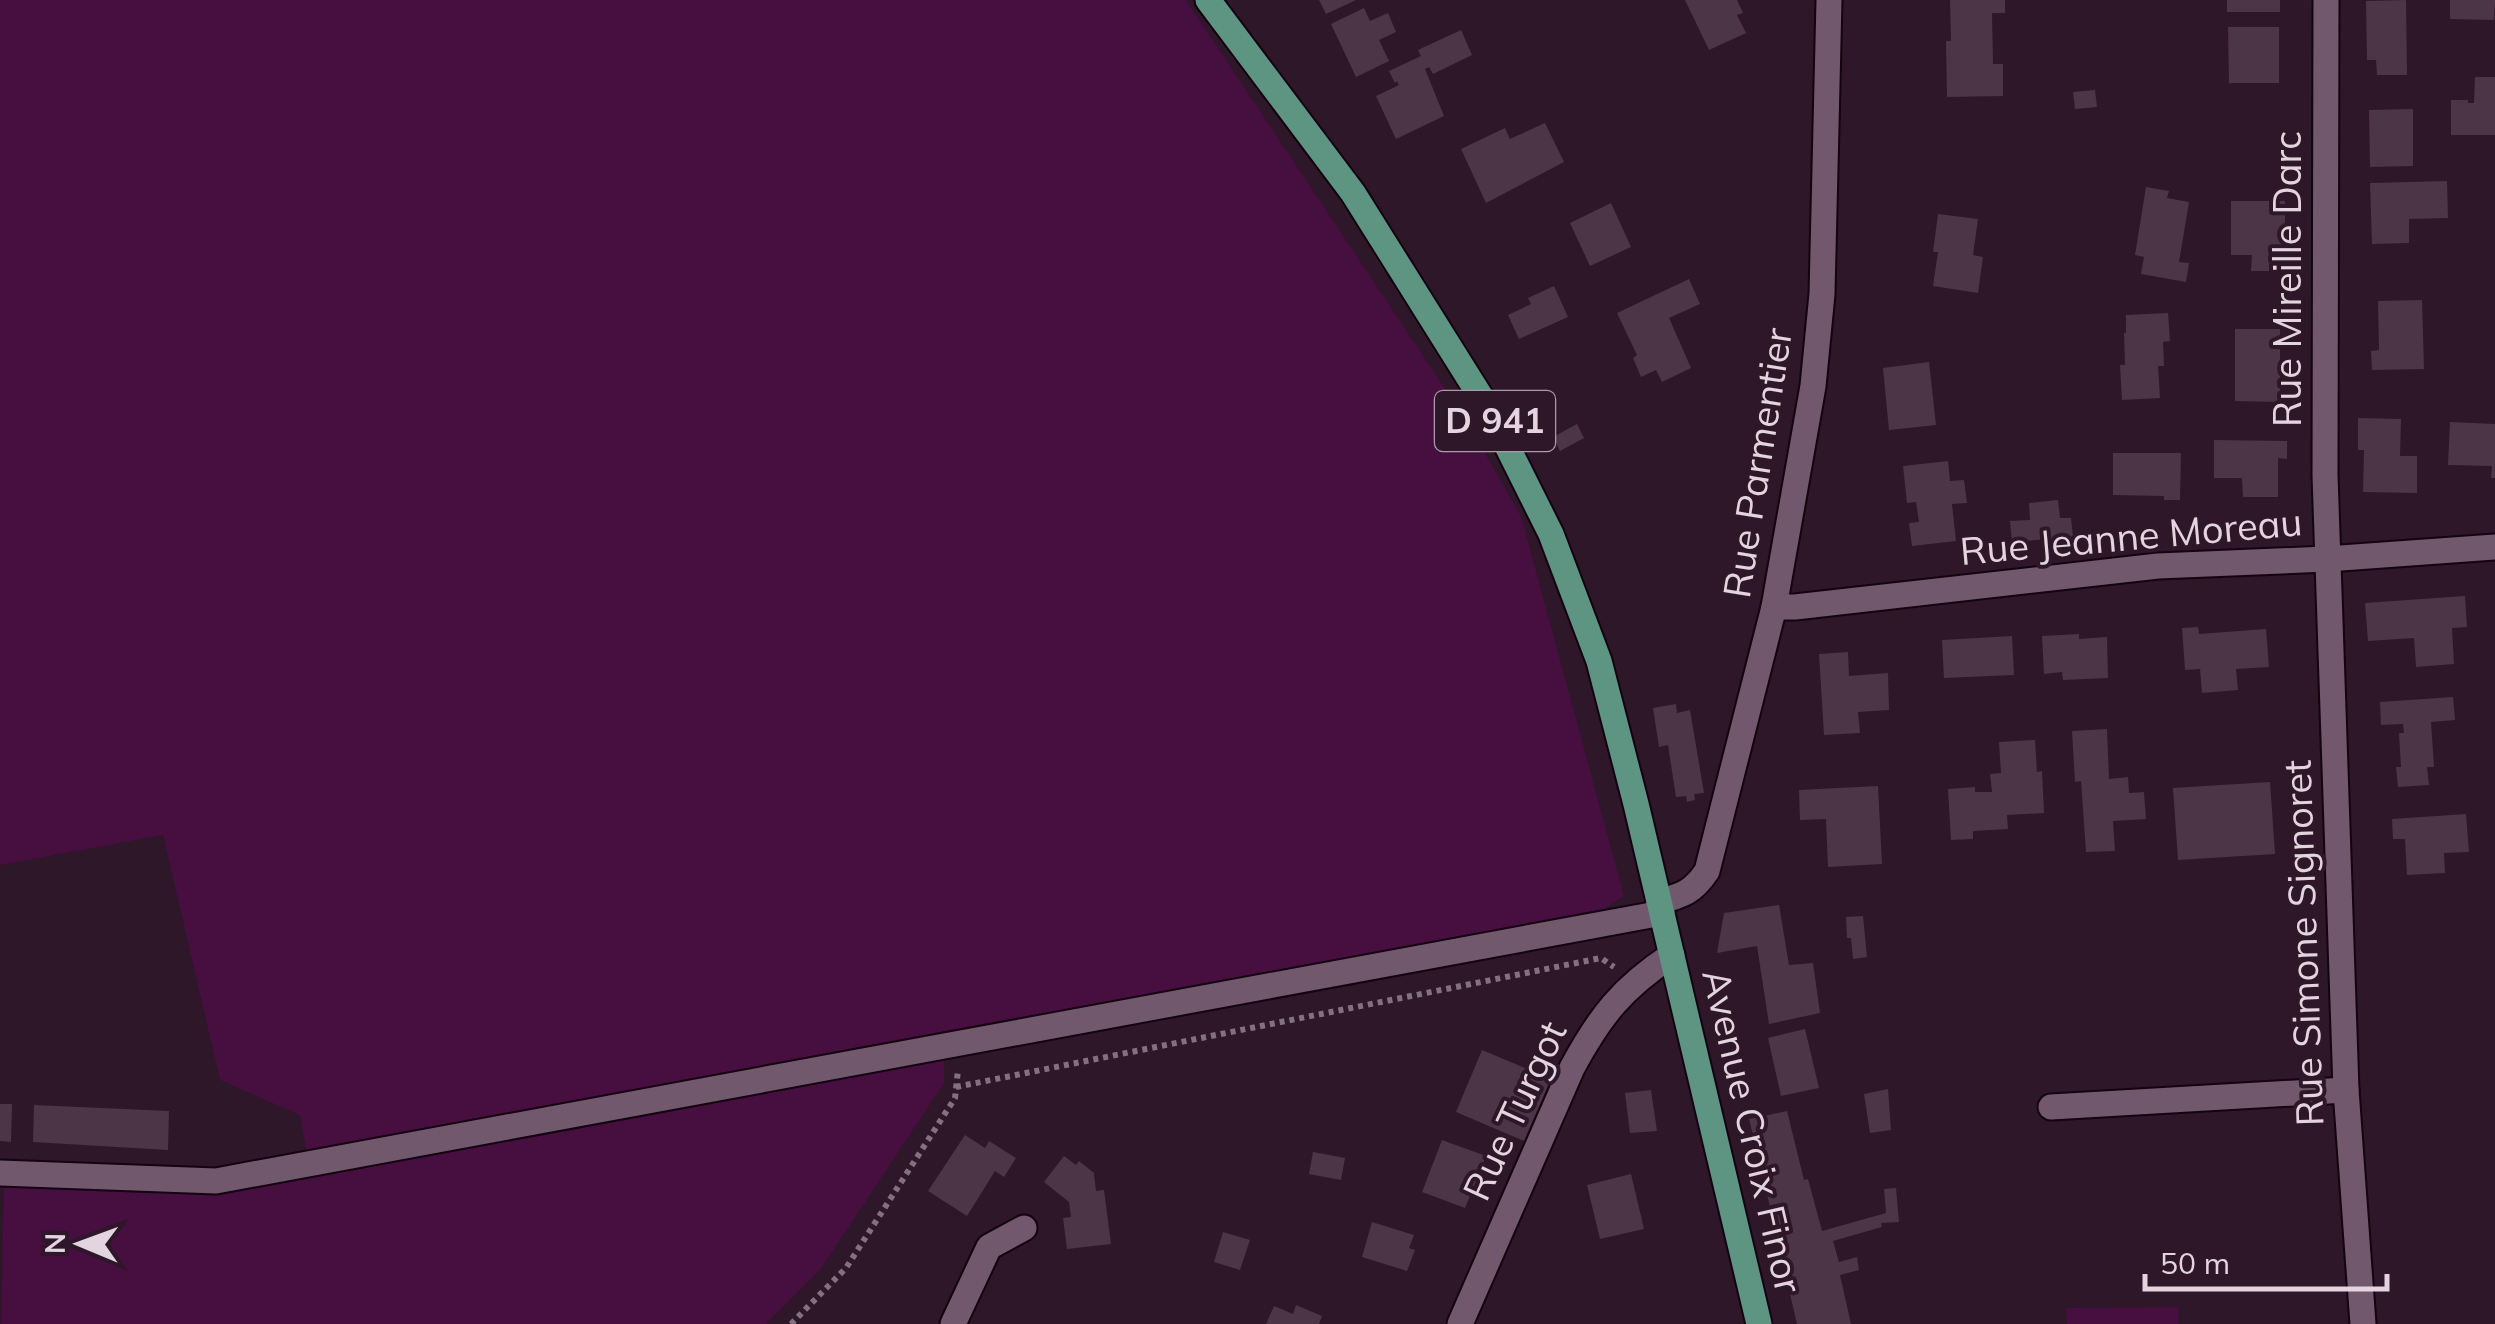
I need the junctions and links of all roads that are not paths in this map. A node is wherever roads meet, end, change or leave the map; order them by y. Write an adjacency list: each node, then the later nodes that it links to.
1 (1208, 0): 7 (main road, D 941)
2 (1829, 0): 6 (street, Rue Parmentier)
3 (2326, 0): 5 (street, Rue Mireille Darc)
4 (2495, 547): 5 (street, Rue Jeanne Moreau)
5 (2328, 559): 6 (street, Rue Jeanne Moreau); 9 (street, Rue Simone Signoret)
6 (1774, 607): 7 (street, Rue Parmentier)
7 (1660, 907): 8 (main road, D 941); 11 (street, Rue Parmentier)
8 (1672, 955): 14 (street, Rue Turgot); 15 (main road, Avenue Croix Finor / D 941)
9 (2346, 1090): 10 (street); 16 (street, Rue Simone Signoret)
10 (2050, 1106)
11 (0, 1173)
12 (1024, 1228): 13 (street)
13 (953, 1324)
14 (1460, 1324)
15 (1759, 1324)
16 (2363, 1324)

